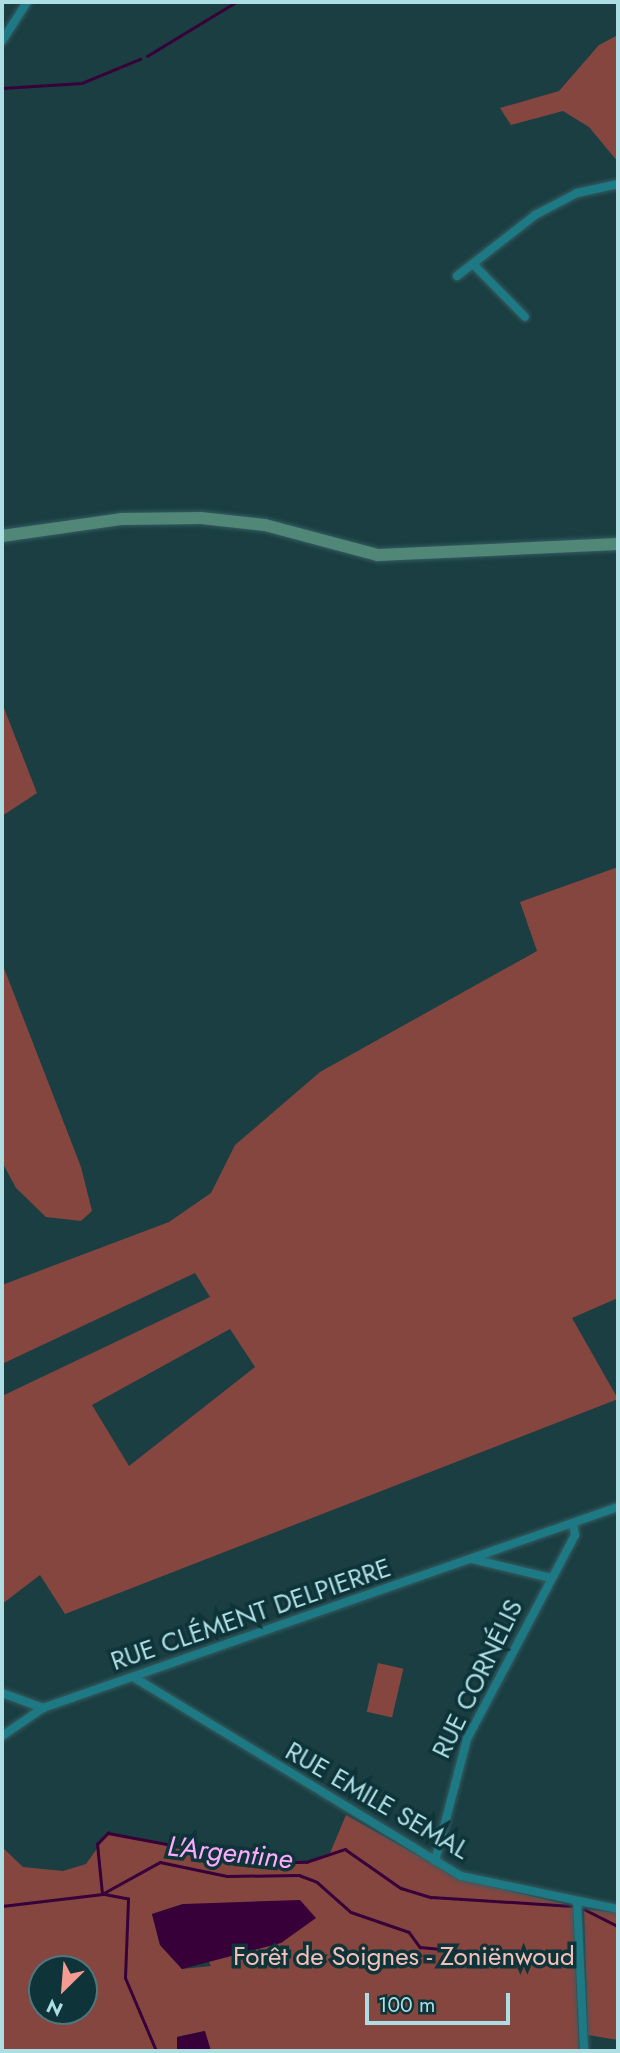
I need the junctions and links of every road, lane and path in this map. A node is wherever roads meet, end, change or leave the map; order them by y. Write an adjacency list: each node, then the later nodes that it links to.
1 (27, 2): 2 (street)
2 (2, 41)
3 (618, 184): 4 (street)
4 (473, 264): 5 (street); 6 (street)
5 (457, 276)
6 (526, 317)
7 (2, 536): 8 (main road)
8 (618, 544)
9 (618, 1507): 10 (street, RUE CLÉMENT DELPIERRE)
10 (573, 1523): 11 (street, RUE CLÉMENT DELPIERRE); 12 (street, RUE CORNÉLIS)
11 (472, 1559): 12 (street); 13 (street, RUE CLÉMENT DELPIERRE)
12 (551, 1578): 17 (street, RUE CORNÉLIS)
13 (135, 1678): 15 (street, RUE CLÉMENT DELPIERRE); 17 (street, RUE EMILE SEMAL)
14 (2, 1693): 15 (street)
15 (43, 1708): 16 (street, RUE CLÉMENT DELPIERRE)
16 (2, 1736)
17 (435, 1861): 18 (street, RUE EMILE SEMAL)
18 (578, 1900): 19 (street, RUE EMILE SEMAL); 20 (street)
19 (618, 1909)
20 (584, 2051)

